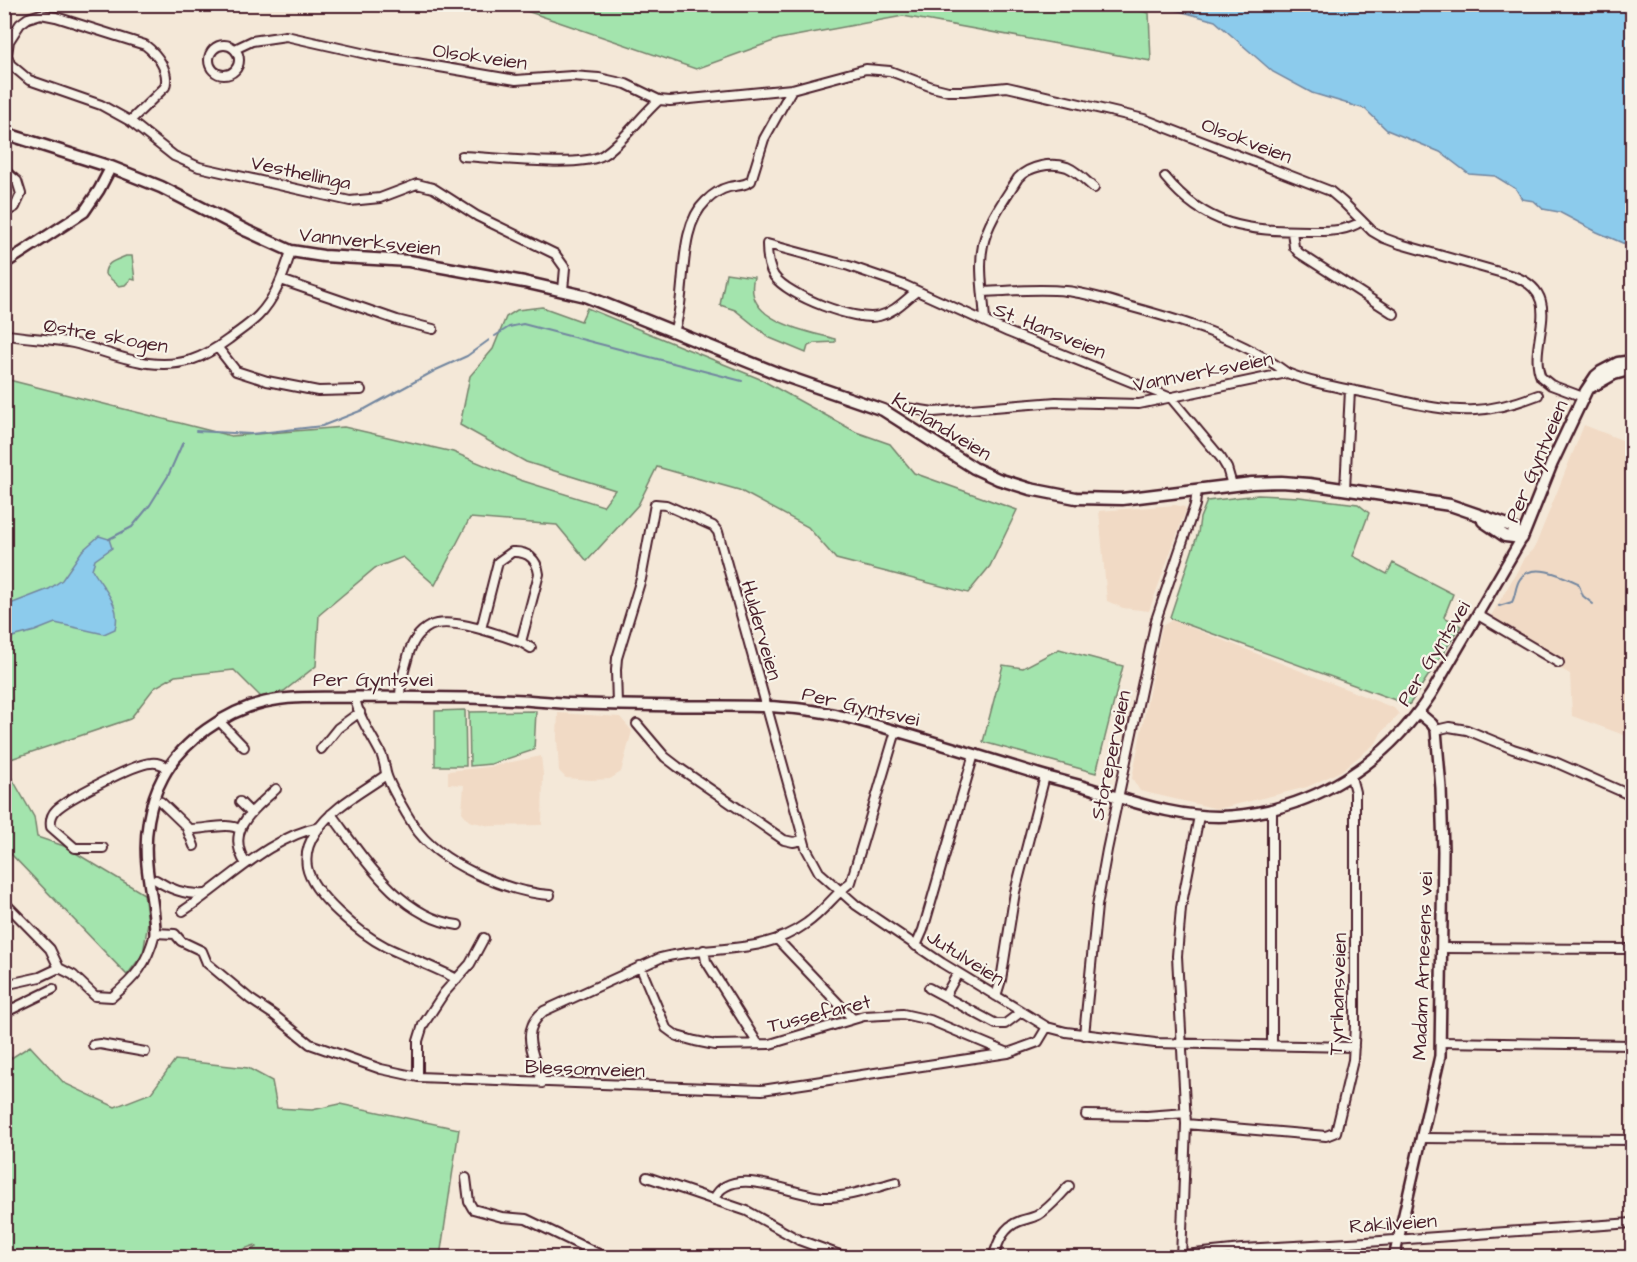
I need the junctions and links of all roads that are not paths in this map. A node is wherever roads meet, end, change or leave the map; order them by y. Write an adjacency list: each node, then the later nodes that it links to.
1 (235, 50): 1 (street, Olsokveien); 3 (street, Olsokveien)
2 (792, 89): 3 (street, Olsokveien); 12 (street, Olsokveien); 23 (street)
3 (659, 100): 6 (street)
4 (130, 122): 4 (street, Vesthellinga); 17 (street, Vesthellinga)
5 (4, 133): 7 (main road, Vannverksveien)
6 (462, 156)
7 (111, 168): 14 (main road, Vannverksveien); 15 (street)
8 (4, 170): 11 (street)
9 (1165, 177): 13 (street)
10 (1094, 188): 19 (street)
11 (4, 213)
12 (1362, 221): 13 (street); 33 (street, Olsokveien)
13 (1292, 231): 20 (street)
14 (291, 251): 16 (street, Østre skogen); 17 (main road, Vannverksveien)
15 (4, 264)
16 (281, 280): 22 (street); 25 (street, Østre skogen)
17 (563, 290): 23 (main road, Vannverksveien)
18 (917, 291): 18 (street, St. Hansveien); 21 (street, St. Hansveien)
19 (984, 292): 21 (street); 28 (street)
20 (1394, 314)
21 (985, 321): 34 (street, St. Hansveien)
22 (434, 329)
23 (674, 331): 37 (main road, Kurlandveien)
24 (4, 334): 25 (street, Østre skogen)
25 (218, 348): 30 (street)
26 (1632, 361): 29 (main road)
27 (1632, 369): 29 (main road)
28 (1287, 373): 31 (street, Vannverksveien); 34 (street, Vannverksveien)
29 (1591, 387): 33 (main road)
30 (361, 390)
31 (1350, 390): 32 (street, Vannverksveien); 38 (street)
32 (1538, 395)
33 (1583, 397): 39 (main road, Per Gyntveien)
34 (1171, 398): 35 (street, Vannverksveien); 36 (street, St. Hansveien)
35 (907, 408)
36 (1232, 485): 37 (main road, Kurlandveien); 38 (main road, Kurlandveien)
37 (1197, 489): 64 (street, Storeperveien)
38 (1345, 489): 39 (main road, Kurlandveien)
39 (1522, 538): 40 (street, Per Gyntsvei)
40 (1478, 615): 44 (street); 50 (street, Per Gyntsvei)
41 (481, 629): 42 (street); 42 (street); 46 (street)
42 (520, 642): 43 (street)
43 (531, 648)
44 (1559, 663)
45 (355, 697): 46 (street, Per Gyntsvei); 49 (street); 51 (street, Per Gyntsvei)
46 (400, 697): 47 (street, Per Gyntsvei)
47 (617, 704): 48 (street, Per Gyntsvei); 48 (street, Hulderveien)
48 (767, 706): 54 (street, Per Gyntsvei); 74 (street, Hulderveien)
49 (360, 712): 56 (street); 59 (street)
50 (1419, 713): 53 (street); 61 (street, Per Gyntsvei)
51 (220, 722): 55 (street); 58 (street, Per Gyntsvei)
52 (637, 724): 74 (street)
53 (1436, 730): 63 (street); 89 (street, Madam Arnesens vei)
54 (896, 731): 57 (street, Per Gyntsvei); 79 (street)
55 (244, 747)
56 (321, 749)
57 (974, 754): 60 (street, Per Gyntsvei); 88 (street)
58 (169, 768): 76 (street); 85 (street, Per Gyntsvei)
59 (386, 775): 69 (street); 81 (street)
60 (1045, 776): 64 (street, Per Gyntsvei); 100 (street)
61 (1351, 777): 67 (street, Per Gyntsvei); 112 (street, Tyrihansveien)
62 (276, 789): 68 (street)
63 (1632, 796)
64 (1118, 798): 70 (street, Per Gyntsvei); 105 (street, Storeperveien)
65 (162, 802): 71 (street)
66 (240, 802): 68 (street)
67 (1272, 809): 70 (street, Per Gyntsvei); 109 (street)
68 (251, 813): 73 (street)
69 (332, 814): 72 (street); 84 (street)
70 (1199, 816): 107 (street)
71 (186, 826): 73 (street); 75 (street)
72 (320, 827): 77 (street); 95 (street)
73 (240, 830): 77 (street)
74 (803, 840): 79 (street, Jutulveien)
75 (194, 846)
76 (104, 848)
77 (246, 864): 80 (street)
78 (156, 880): 80 (street)
79 (840, 890): 87 (street); 88 (street, Jutulveien)
80 (207, 894): 83 (street)
81 (550, 895)
82 (4, 902): 93 (street)
83 (183, 911)
84 (458, 925)
85 (155, 933): 93 (street); 115 (street, Blessomveien)
86 (484, 939): 95 (street)
87 (777, 939): 91 (street); 103 (street)
88 (916, 946): 94 (street, Jutulveien)
89 (1442, 948): 90 (street); 106 (street, Madam Arnesens vei)
90 (1632, 949)
91 (704, 950): 92 (street); 108 (street)
92 (640, 966): 108 (street, Tussefaret); 116 (street)
93 (59, 968): 96 (street)
94 (958, 973): 99 (street); 100 (street, Jutulveien)
95 (457, 979): 115 (street)
96 (4, 985)
97 (929, 988): 99 (street)
98 (53, 989): 102 (street)
99 (945, 996): 101 (street)
100 (996, 996): 101 (street, Jutulveien)
101 (1022, 1012): 104 (street, Jutulveien)
102 (4, 1013)
103 (853, 1019): 108 (street, Tussefaret); 114 (street, Tussefaret)
104 (1047, 1026): 105 (street, Jutulveien); 114 (street, Blessomveien)
105 (1084, 1035): 107 (street, Jutulveien)
106 (1441, 1042): 111 (street); 120 (street, Madam Arnesens vei)
107 (1180, 1043): 109 (street, Jutulveien); 117 (street)
108 (758, 1044)
109 (1272, 1044): 112 (street, Jutulveien)
110 (93, 1045): 113 (street)
111 (1632, 1045)
112 (1354, 1047): 119 (street, Tyrihansveien)
113 (146, 1052)
114 (1008, 1053): 116 (street, Blessomveien)
115 (418, 1077): 116 (street, Blessomveien)
116 (542, 1083)
117 (1186, 1113): 118 (street); 119 (street)
118 (1086, 1115)
119 (1186, 1124): 129 (street)
120 (1421, 1138): 121 (street); 128 (street, Madam Arnesens vei)
121 (1632, 1140)
122 (647, 1177): 126 (street)
123 (466, 1178): 130 (street)
124 (896, 1182): 126 (street)
125 (1069, 1186): 132 (street)
126 (714, 1199): 131 (street)
127 (1632, 1222): 128 (street, Råkilveien)
128 (1398, 1240): 129 (street, Råkilveien); 134 (street, Madam Arnesens vei)
129 (1181, 1256): 133 (street, Råkilveien)
130 (607, 1257)
131 (848, 1257)
132 (993, 1257)
133 (1156, 1257)
134 (1394, 1257)

